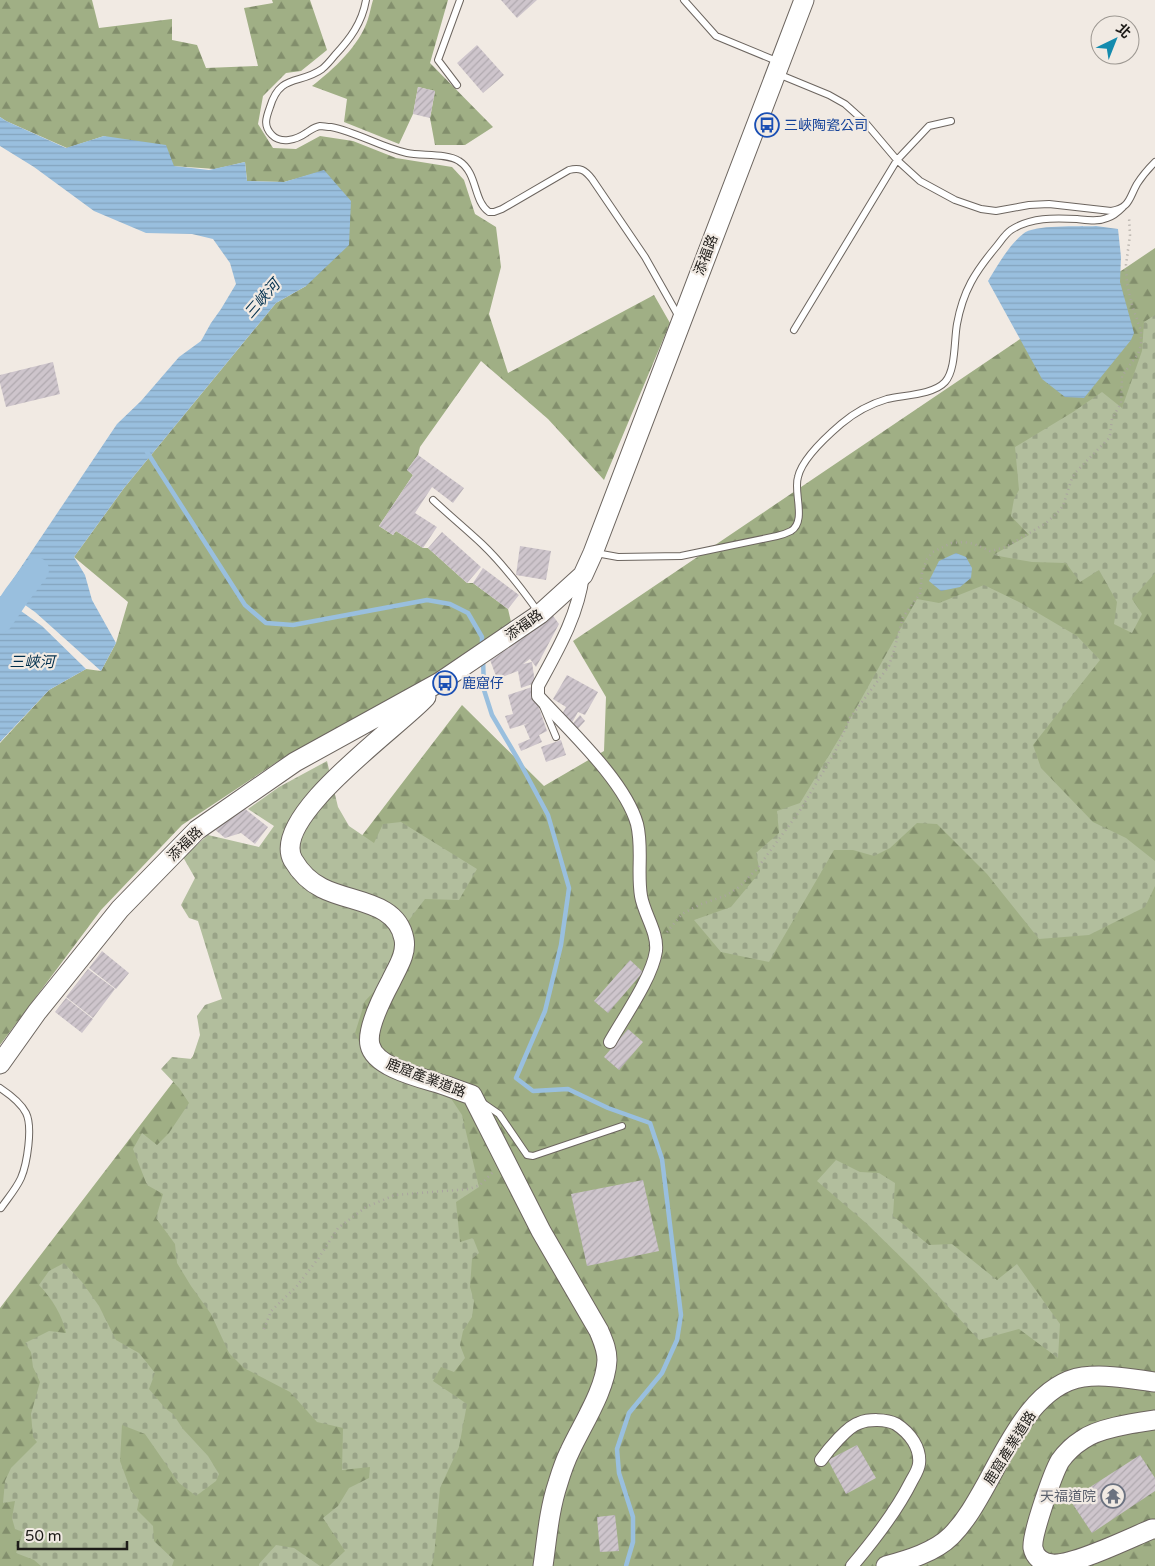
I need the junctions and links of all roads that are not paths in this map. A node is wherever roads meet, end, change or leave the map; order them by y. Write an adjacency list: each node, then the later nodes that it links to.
1 (366, 0): 11 (lane)
2 (460, 0): 6 (lane)
3 (684, 0): 5 (lane)
4 (804, 0): 5 (street, 添福路)
5 (778, 68): 8 (lane); 11 (street, 添福路)
6 (457, 84)
7 (951, 121): 8 (lane)
8 (897, 160): 10 (lane); 12 (lane)
9 (1155, 162): 10 (lane)
10 (1125, 205): 14 (lane)
11 (681, 321): 14 (street, 添福路)
12 (794, 330)
13 (433, 500): 16 (lane)
14 (593, 553): 15 (street, 添福路)
15 (583, 575): 16 (street, 添福路); 18 (street)
16 (540, 614): 17 (street, 添福路)
17 (440, 682): 21 (street, 添福路); 23 (street, 鹿窟產業道路)
18 (538, 696): 19 (lane); 20 (street)
19 (556, 737)
20 (610, 1042)
21 (0, 1064)
22 (0, 1088): 25 (lane)
23 (472, 1095): 24 (lane); 30 (street, 鹿窟產業道路)
24 (622, 1126)
25 (1, 1208)
26 (1155, 1382): 32 (street, 鹿窟產業道路)
27 (1155, 1420): 29 (street)
28 (821, 1460): 31 (street)
29 (1155, 1529)
30 (543, 1566)
31 (852, 1566)
32 (886, 1566)

